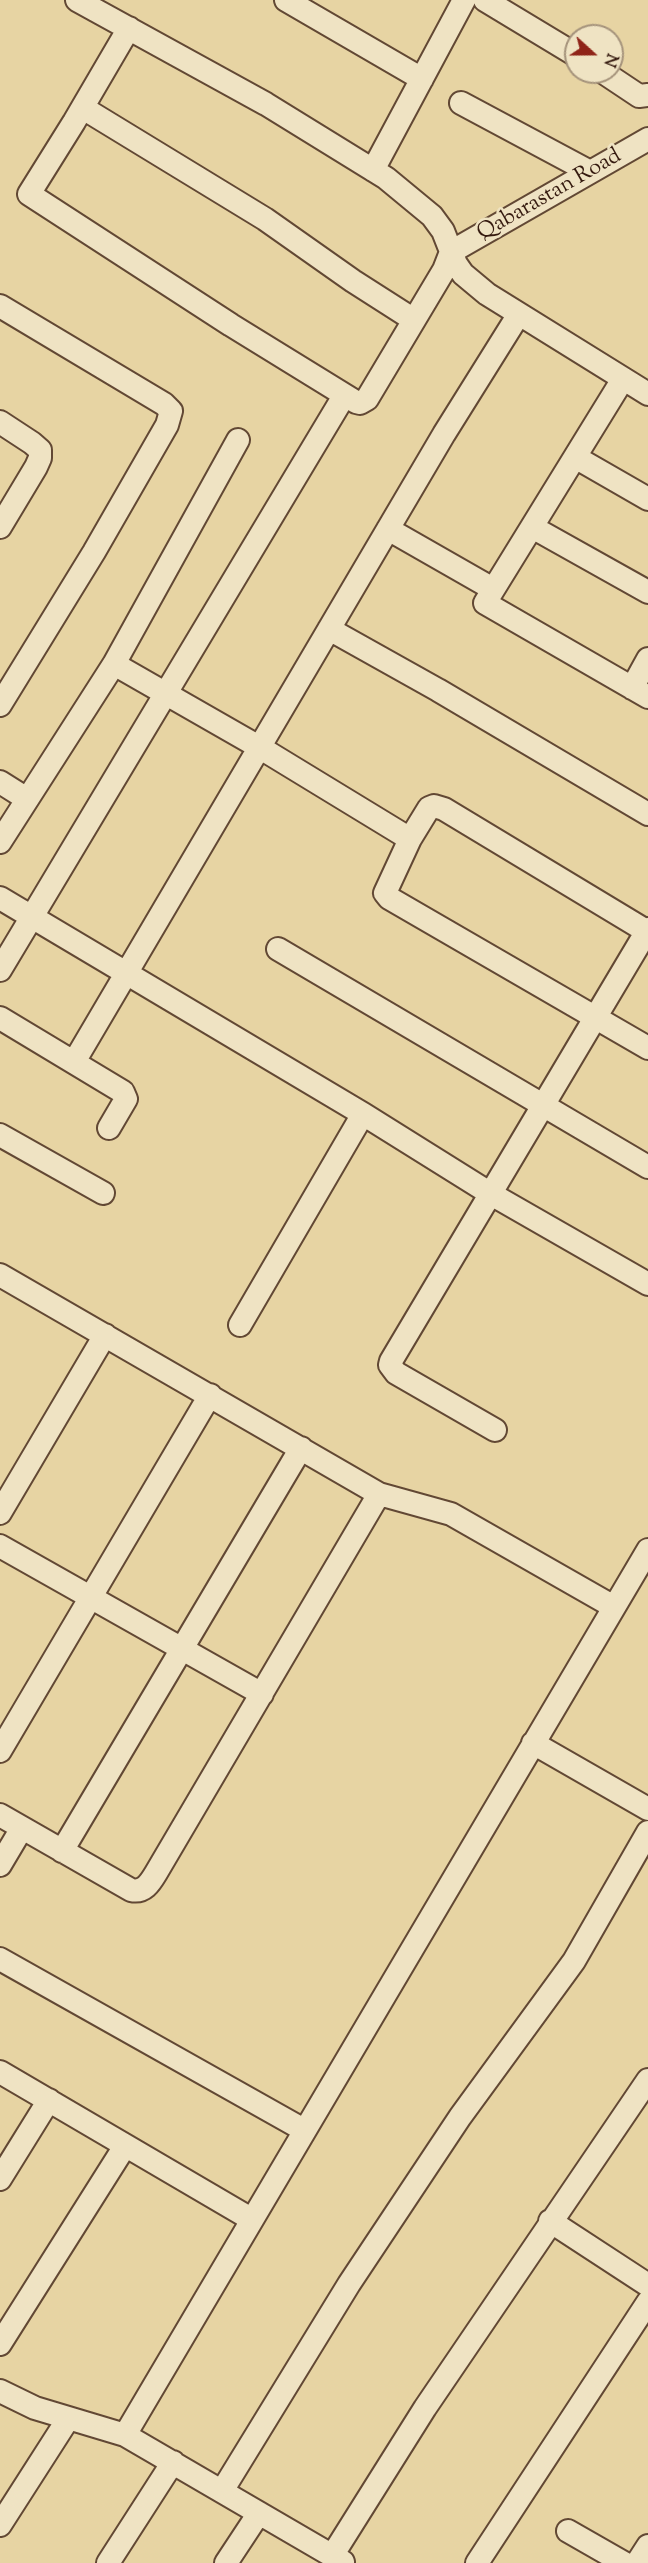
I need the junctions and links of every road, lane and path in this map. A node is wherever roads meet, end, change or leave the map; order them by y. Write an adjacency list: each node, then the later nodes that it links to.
1 (286, 0): 7 (street)
2 (464, 0): 7 (street)
3 (485, 0): 6 (street)
4 (80, 1): 5 (street)
5 (129, 28): 11 (street); 13 (street)
6 (564, 48)
7 (422, 79): 13 (street)
8 (621, 84): 9 (street)
9 (648, 95)
10 (461, 103): 14 (street)
11 (83, 108): 18 (street); 21 (street)
12 (646, 142): 14 (street, Qabarastan Road)
13 (374, 170): 15 (street)
14 (590, 172): 15 (street, Qabarastan Road)
15 (451, 252): 17 (street); 18 (street)
16 (0, 306): 36 (street)
17 (519, 314): 19 (street); 28 (street)
18 (414, 320): 21 (street)
19 (623, 379): 20 (street); 24 (street)
20 (648, 394)
21 (344, 396): 35 (street)
22 (0, 422): 27 (street)
23 (238, 440): 33 (street)
24 (575, 457): 25 (street); 26 (street)
25 (648, 499)
26 (532, 526): 29 (street); 30 (street)
27 (0, 527)
28 (388, 529): 29 (street); 31 (street)
29 (493, 589): 34 (street)
30 (648, 592)
31 (328, 629): 37 (street); 40 (street)
32 (648, 659): 34 (street)
33 (114, 664): 35 (street); 39 (street)
34 (640, 692)
35 (165, 694): 37 (street); 44 (street)
36 (2, 696)
37 (259, 747): 41 (street); 48 (street)
38 (0, 782): 39 (street)
39 (27, 799): 42 (street)
40 (648, 814)
41 (410, 839): 45 (street); 50 (street)
42 (0, 842)
43 (0, 898): 44 (street)
44 (32, 917): 47 (street); 48 (street)
45 (648, 931): 50 (street)
46 (278, 949): 53 (street)
47 (0, 970)
48 (126, 974): 52 (street); 54 (street)
49 (0, 1018): 52 (street)
50 (595, 1018): 51 (street); 53 (street)
51 (648, 1048)
52 (74, 1062): 55 (street)
53 (543, 1106): 57 (street); 59 (street)
54 (363, 1114): 59 (street); 62 (street)
55 (109, 1128)
56 (0, 1135): 58 (street)
57 (648, 1167)
58 (102, 1192)
59 (491, 1194): 61 (street); 65 (street)
60 (0, 1275): 63 (street)
61 (648, 1284)
62 (240, 1325)
63 (105, 1335): 64 (street); 68 (street)
64 (210, 1395): 66 (street); 71 (street)
65 (495, 1430)
66 (301, 1448): 67 (street); 73 (street)
67 (380, 1494): 72 (street); 74 (street)
68 (3, 1499)
69 (0, 1546): 71 (street)
70 (648, 1550): 72 (street)
71 (90, 1597): 73 (street); 76 (street)
72 (614, 1607): 75 (street)
73 (182, 1649): 74 (street); 81 (street)
74 (262, 1694): 81 (street)
75 (533, 1743): 77 (street); 87 (street)
76 (0, 1751)
77 (648, 1809)
78 (0, 1815): 79 (street)
79 (22, 1828): 81 (street); 82 (street)
80 (648, 1832): 99 (street)
81 (62, 1851)
82 (0, 1865)
83 (0, 1959): 87 (street)
84 (0, 2072): 86 (street)
85 (648, 2080): 91 (street)
86 (49, 2100): 88 (street); 89 (street)
87 (304, 2130): 90 (street)
88 (125, 2146): 90 (street); 94 (street)
89 (0, 2179)
90 (251, 2219): 97 (street)
91 (550, 2221): 92 (street); 104 (street)
92 (648, 2285)
93 (648, 2302): 107 (street)
94 (0, 2344)
95 (0, 2391): 96 (street)
96 (68, 2420): 97 (street); 101 (street)
97 (125, 2435): 98 (street)
98 (173, 2462): 99 (street); 105 (street)
99 (222, 2491): 100 (street)
100 (259, 2512): 104 (street); 106 (street)
101 (0, 2525)
102 (568, 2531): 108 (street)
103 (648, 2546): 109 (street)
104 (338, 2559)
105 (108, 2563)
106 (226, 2563)
107 (477, 2563)
108 (624, 2563)
109 (637, 2563)

